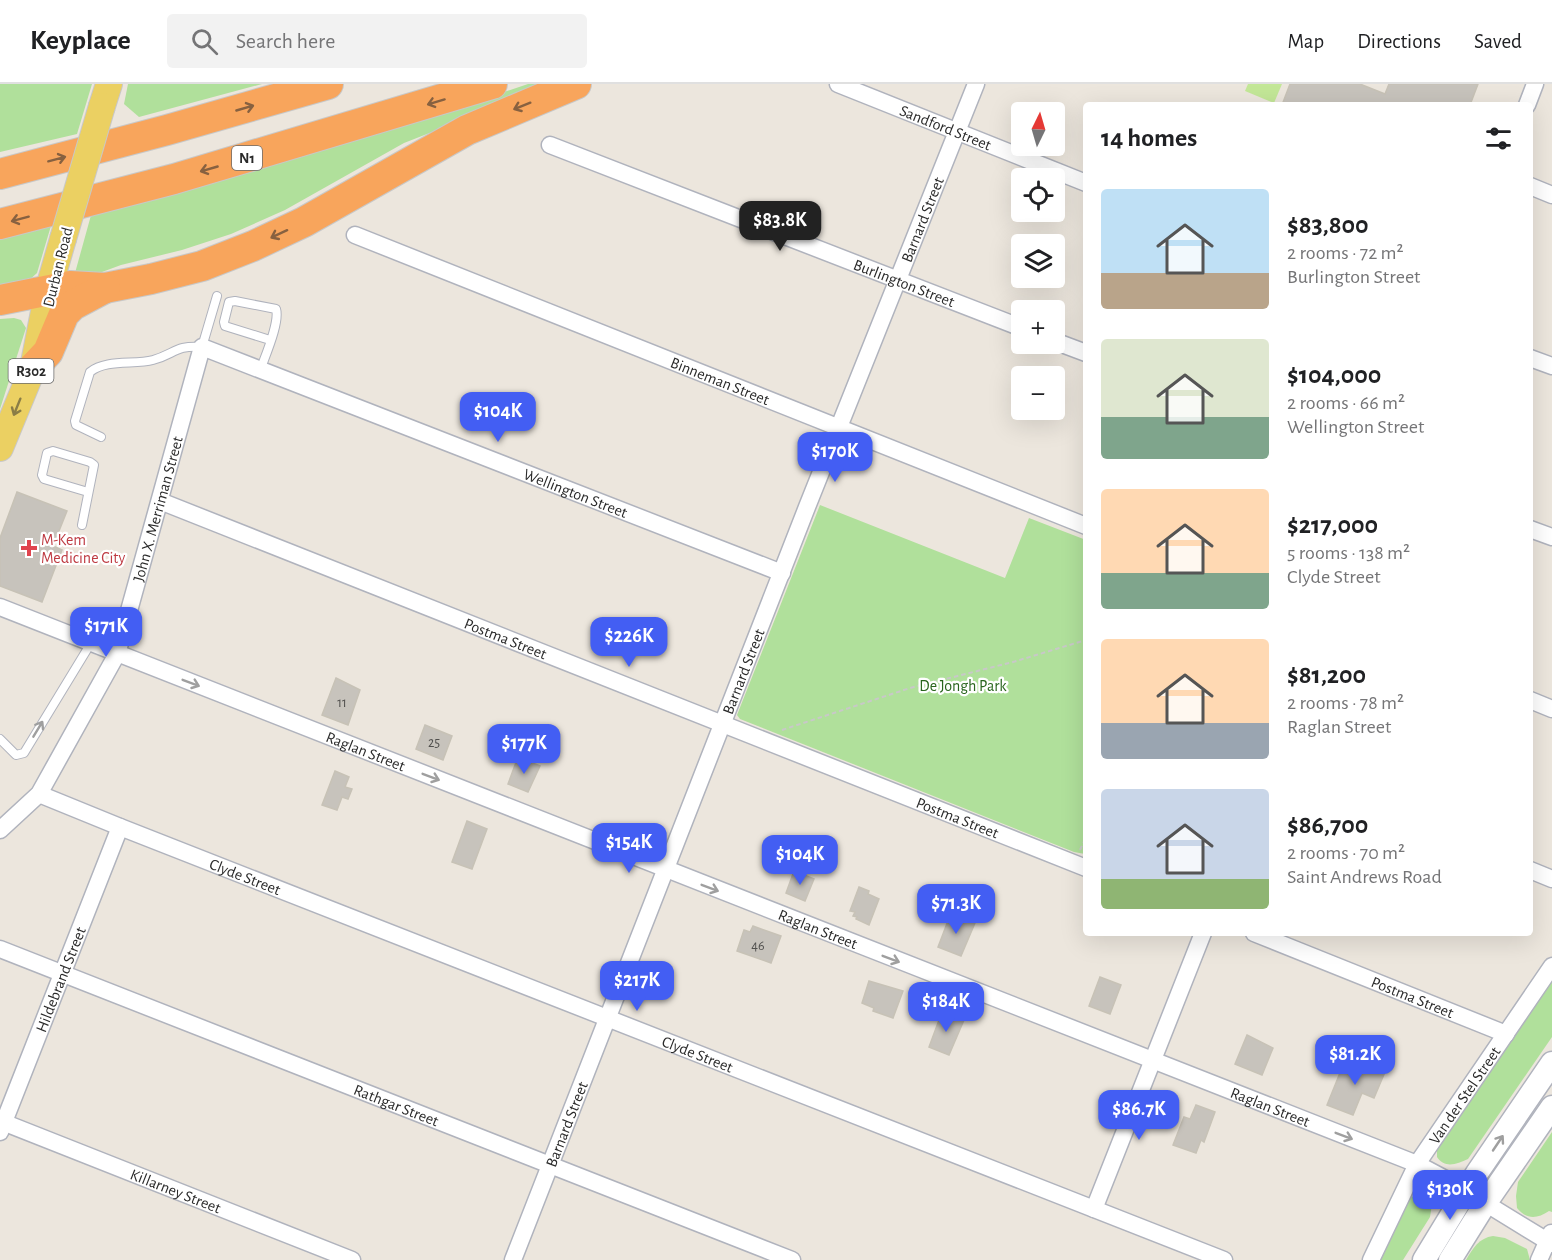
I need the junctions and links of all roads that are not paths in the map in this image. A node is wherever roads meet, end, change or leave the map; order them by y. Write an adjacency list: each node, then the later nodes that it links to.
1 (328, 84): 11 (highway, one-way to 1)
2 (492, 84): 15 (highway, N1, one-way to 15)
3 (576, 84): 18 (highway, one-way to 18)
4 (838, 84): 9 (street, Sandford Street)
5 (976, 84): 9 (street, Barnard Street)
6 (1535, 84): 8 (street)
7 (106, 95): 19 (main road, Durban Road / R302, bridge)
8 (1528, 102)
9 (957, 132): 12 (street, Sandford Street); 17 (street, Barnard Street)
10 (550, 145): 17 (street, Burlington Street)
11 (0, 174)
12 (1083, 182)
13 (1533, 187): 14 (street)
14 (1552, 195)
15 (0, 224)
16 (355, 235): 31 (street, Binneman Street)
17 (898, 279): 22 (street, Burlington Street); 31 (street, Barnard Street)
18 (105, 288): 19 (highway); 29 (highway)
19 (48, 291): 21 (highway); 29 (main road, Durban Road / R302)
20 (217, 296): 25 (lane, John X. Merriman Street)
21 (0, 300)
22 (1011, 324)
23 (270, 340): 23 (lane); 30 (lane)
24 (1065, 345): 26 (street)
25 (202, 347): 30 (street, Wellington Street); 32 (lane); 35 (street, John X. Merriman Street)
26 (1083, 352)
27 (1533, 359): 28 (street)
28 (1552, 366)
29 (33, 368): 33 (main road, Durban Road / R302, one-way to 33)
30 (261, 368): 40 (street, Wellington Street)
31 (839, 427): 37 (street, Binneman Street); 40 (street, Barnard Street)
32 (101, 437)
33 (0, 448)
34 (88, 492): 34 (lane); 36 (lane)
35 (160, 501): 42 (street, John X. Merriman Street); 47 (street, Postma Street)
36 (82, 525)
37 (1083, 525)
38 (1533, 530): 39 (street)
39 (1552, 537)
40 (782, 573): 47 (street, Barnard Street)
41 (0, 607): 43 (street, Raglan Street)
42 (123, 634): 43 (street); 44 (street, John X. Merriman Street)
43 (86, 641): 44 (street, Raglan Street); 48 (lane, one-way to 43)
44 (117, 654): 49 (street, John X. Merriman Street); 53 (street, Raglan Street, one-way to 53)
45 (1533, 701): 46 (street)
46 (1552, 709)
47 (722, 723): 52 (street, Postma Street); 53 (street, Barnard Street)
48 (0, 739)
49 (39, 794): 50 (street, Clyde Street); 51 (street, John X. Merriman Street)
50 (120, 827): 60 (street, Hildebrand Street); 61 (street, Clyde Street)
51 (0, 830)
52 (1083, 860)
53 (666, 870): 61 (street, Barnard Street); 63 (street, Raglan Street, one-way to 63)
54 (1533, 871): 55 (street)
55 (1552, 879)
56 (1202, 936): 63 (street)
57 (1261, 936): 62 (street, Postma Street)
58 (0, 949): 60 (street, Rathgar Street)
59 (1552, 966): 62 (street, Van der Stel Street)
60 (63, 975): 66 (street, Hildebrand Street); 68 (street, Rathgar Street)
61 (608, 1019): 68 (street, Barnard Street); 71 (street, Clyde Street)
62 (1506, 1034): 67 (street, Van der Stel Street)
63 (1152, 1061): 67 (street, Raglan Street, one-way to 67); 71 (street)
64 (1552, 1063): 69 (main road, one-way to 64)
65 (1552, 1107): 70 (main road)
66 (1, 1125): 73 (street, Killarney Street)
67 (1417, 1164): 69 (street, Raglan Street); 77 (street, Van der Stel Street)
68 (550, 1165): 74 (street, Barnard Street); 75 (street, Rathgar Street)
69 (1466, 1192): 70 (street, Raglan Street); 78 (main road)
70 (1485, 1204): 72 (street, Raglan Street); 79 (main road)
71 (1094, 1209): 76 (street, Clyde Street)
72 (1550, 1239): 80 (street)
73 (352, 1260)
74 (513, 1260)
75 (792, 1260)
76 (1224, 1260)
77 (1371, 1260)
78 (1424, 1260)
79 (1450, 1260)
80 (1539, 1260)

